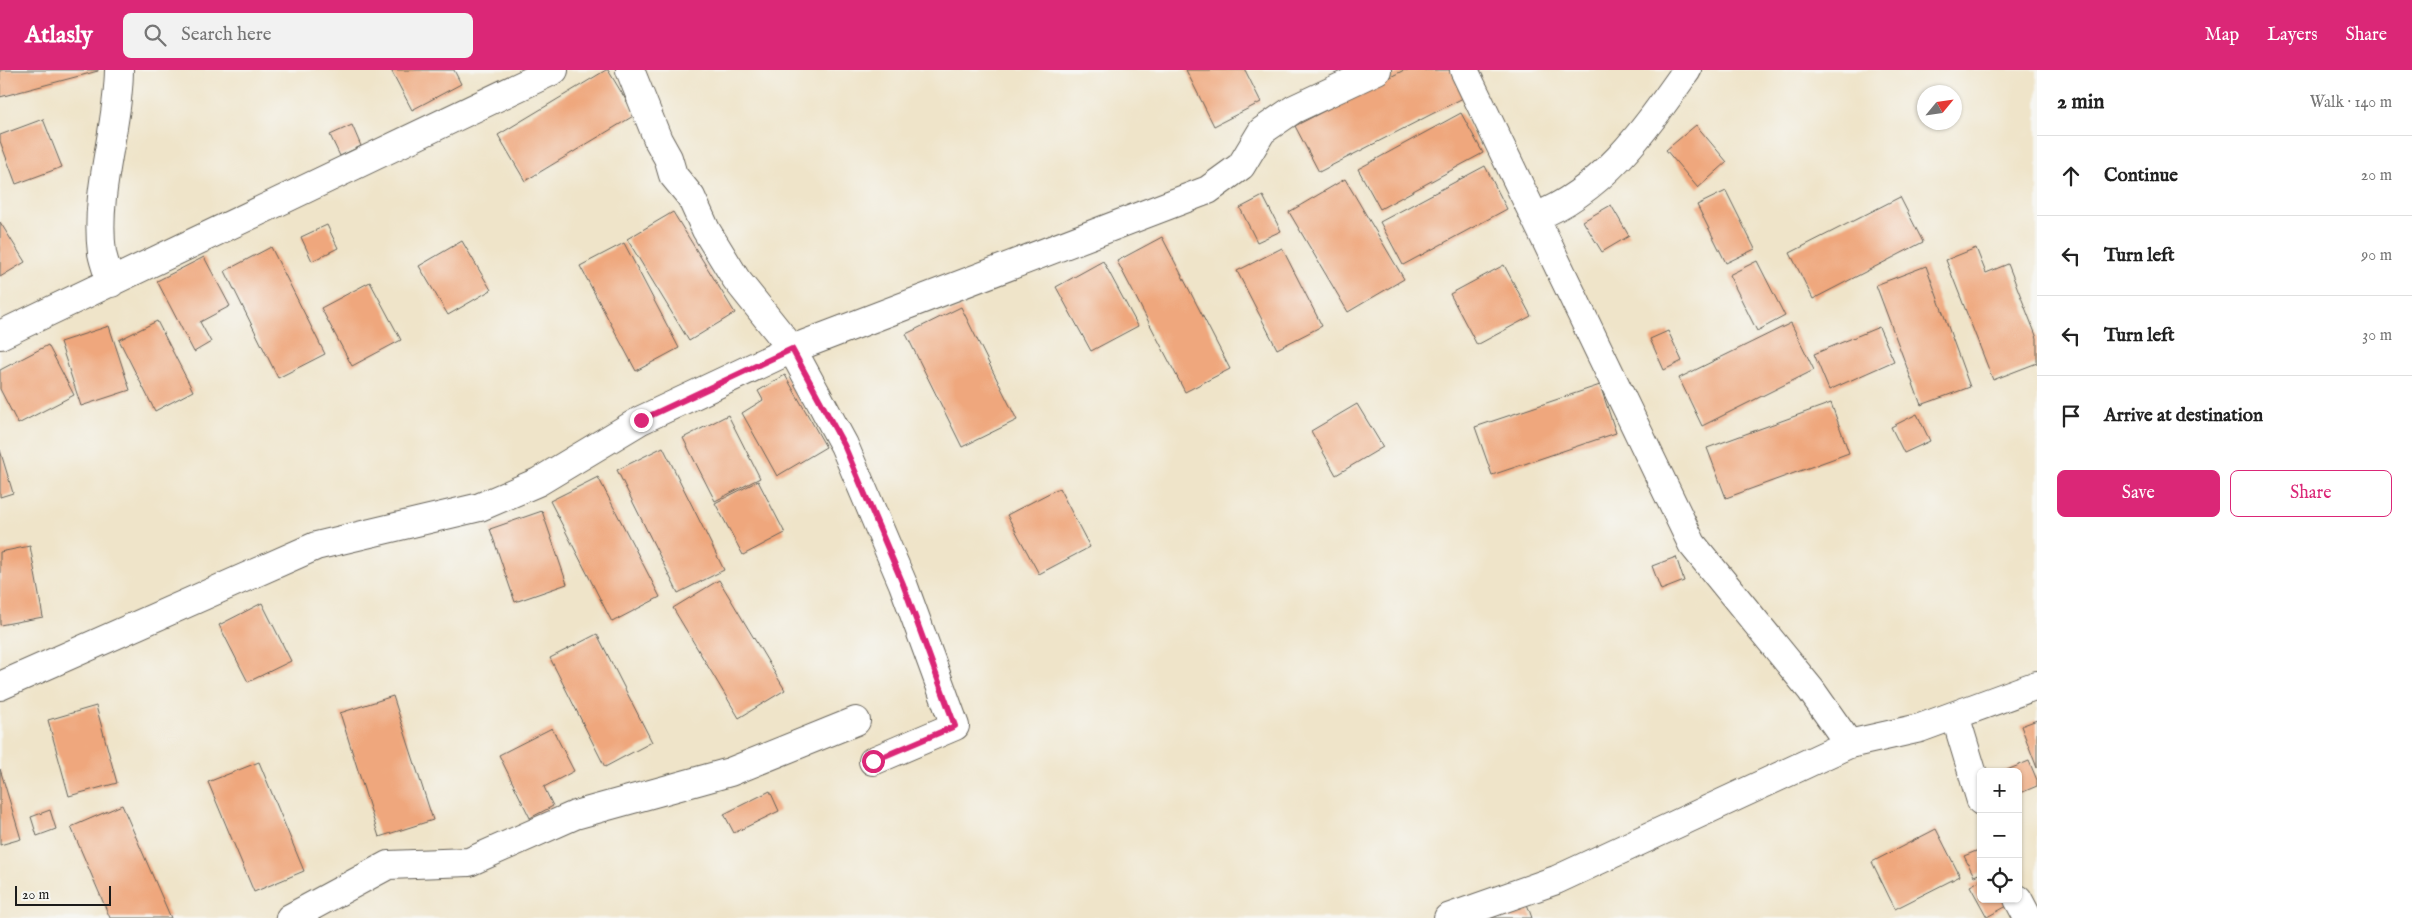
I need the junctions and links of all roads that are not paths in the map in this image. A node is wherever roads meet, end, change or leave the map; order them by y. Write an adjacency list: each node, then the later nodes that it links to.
1 (119, 70): 8 (street)
2 (554, 70): 8 (street)
3 (630, 70): 10 (street)
4 (1377, 70): 10 (street)
5 (1464, 70): 7 (street)
6 (1687, 70): 7 (street)
7 (1535, 217): 15 (street)
8 (111, 283): 9 (street)
9 (0, 335)
10 (792, 349): 12 (street); 16 (street)
11 (2037, 685): 13 (street)
12 (0, 686)
13 (1955, 715): 15 (street); 17 (street)
14 (856, 721): 19 (street)
15 (1849, 744): 20 (street)
16 (873, 761)
17 (1977, 788)
18 (2020, 903): 21 (street)
19 (290, 918)
20 (1448, 918)
21 (2028, 918)

